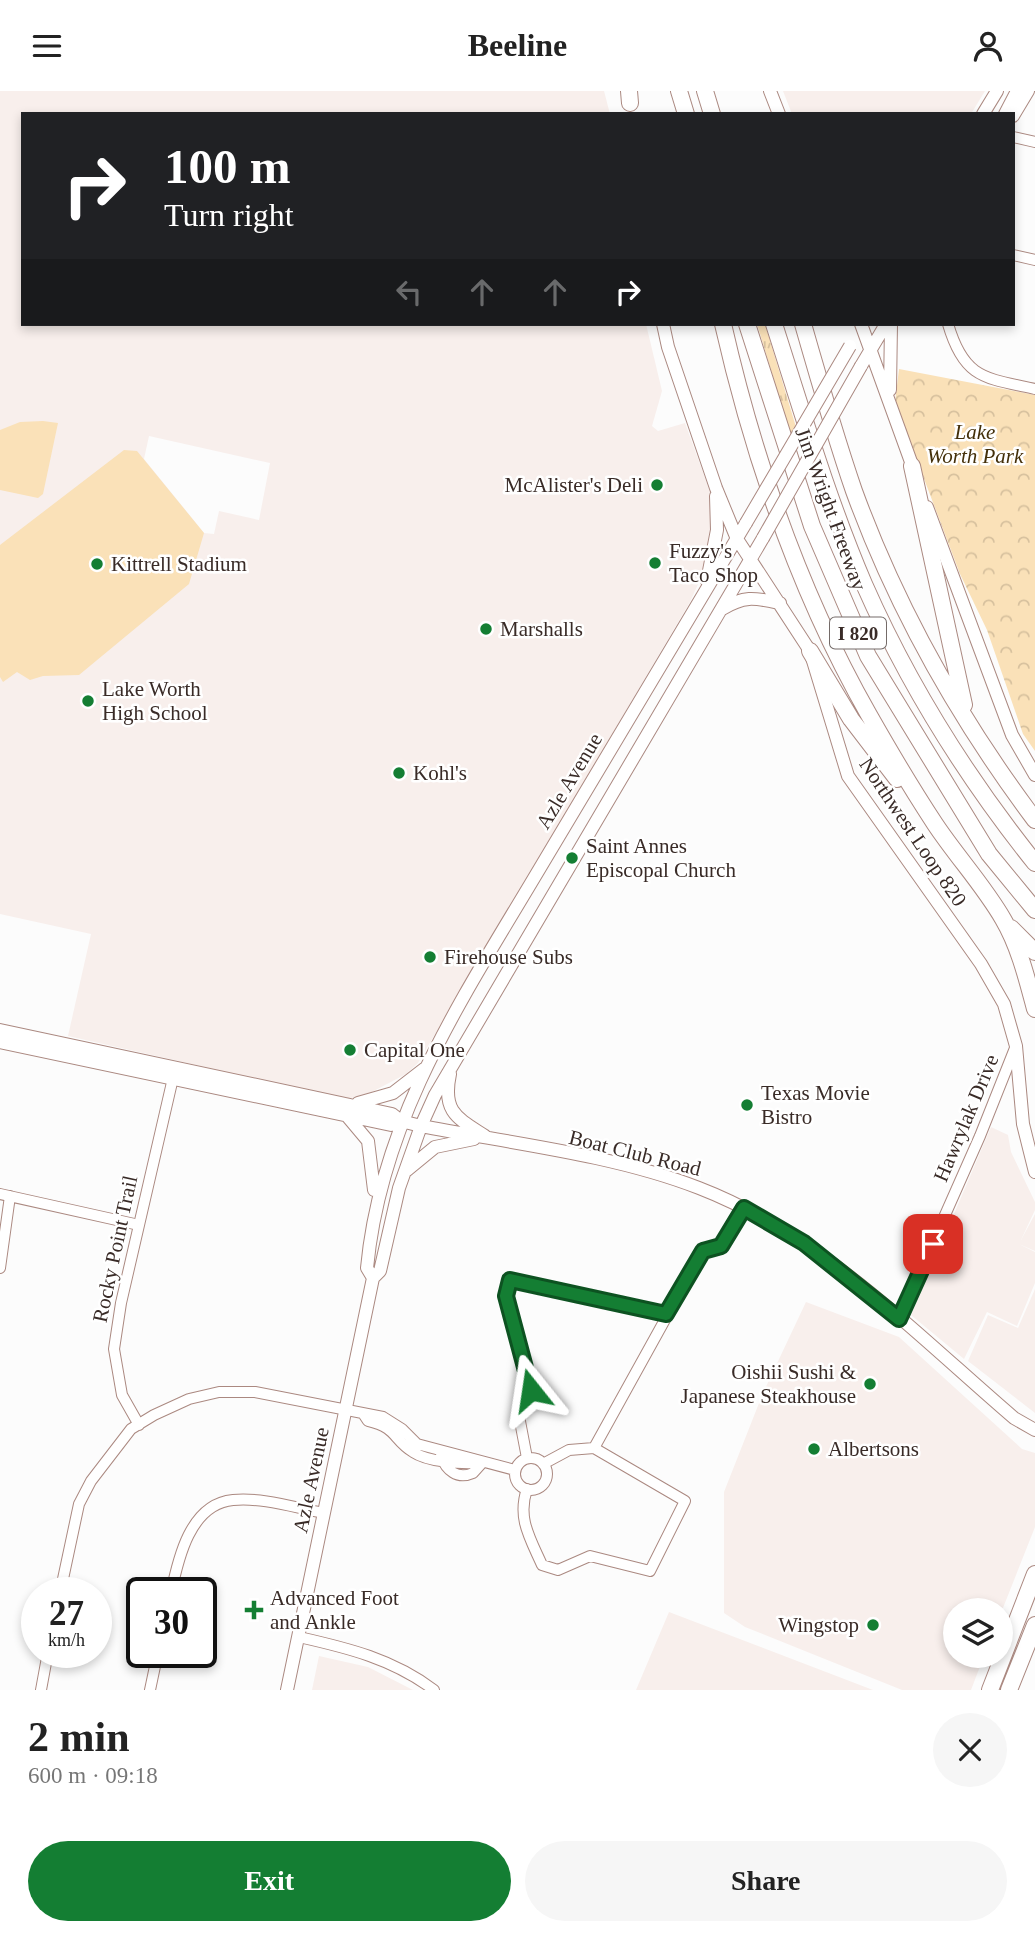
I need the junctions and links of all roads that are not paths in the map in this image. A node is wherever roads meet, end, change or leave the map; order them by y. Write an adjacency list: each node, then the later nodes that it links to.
1 (679, 91): 6 (highway)
2 (770, 91): 7 (main road)
3 (997, 91): 8 (main road)
4 (1017, 91): 9 (main road)
5 (1028, 91): 10 (main road)
6 (685, 112)
7 (778, 112)
8 (984, 112)
9 (1005, 112)
10 (1015, 113)
11 (1015, 137): 12 (street)
12 (1035, 142)
13 (1015, 255): 14 (street)
14 (1035, 260)
15 (663, 326): 29 (main road, Northwest Loop 820)
16 (724, 326): 39 (highway)
17 (748, 326): 43 (highway, Jim Wright Freeway / I 820)
18 (775, 326): 40 (highway, Jim Wright Freeway / I 820)
19 (804, 326): 36 (highway)
20 (860, 326): 30 (main road, Azle Avenue, bridge)
21 (862, 326): 25 (main road)
22 (885, 326): 25 (main road, Azle Avenue)
23 (891, 326): 27 (main road)
24 (949, 326): 26 (street)
25 (871, 350): 27 (main road); 31 (main road, Azle Avenue, bridge)
26 (1035, 389)
27 (891, 404): 28 (main road)
28 (912, 466): 36 (highway); 37 (main road)
29 (716, 488): 30 (main road, Northwest Loop 820); 32 (main road)
30 (737, 539): 31 (main road, Northwest Loop 820); 32 (main road, Azle Avenue)
31 (750, 561): 33 (main road, Northwest Loop 820); 34 (main road, Azle Avenue)
32 (705, 592): 41 (main road, Azle Avenue)
33 (780, 603): 34 (main road); 35 (main road, Northwest Loop 820)
34 (719, 612): 42 (main road, Azle Avenue)
35 (810, 651): 39 (highway); 51 (main road, Northwest Loop 820)
36 (967, 721): 38 (highway)
37 (1035, 775)
38 (1035, 820)
39 (936, 825): 44 (highway)
40 (1035, 863)
41 (528, 887): 42 (main road); 45 (main road, Azle Avenue)
42 (549, 899): 46 (main road, Azle Avenue)
43 (1035, 910)
44 (1004, 921): 47 (highway); 48 (highway)
45 (500, 936): 46 (main road); 52 (main road, Azle Avenue)
46 (520, 949): 53 (main road, Azle Avenue)
47 (1035, 952)
48 (1035, 1009)
49 (0, 1030): 55 (main road, Boat Club Road)
50 (0, 1042): 54 (main road, Boat Club Road)
51 (1016, 1046): 59 (main road, Northwest Loop 820); 68 (street, Hawrylak Drive)
52 (427, 1066): 55 (main road); 56 (main road, Azle Avenue)
53 (452, 1066): 57 (main road, Azle Avenue); 58 (main road, Azle Avenue)
54 (173, 1078): 55 (main road, Boat Club Road); 63 (street, Rocky Point Trail)
55 (348, 1110): 56 (main road, Boat Club Road); 64 (main road)
56 (401, 1121): 57 (main road, Boat Club Road); 64 (main road, Azle Avenue)
57 (421, 1126): 58 (main road, Boat Club Road); 60 (main road, Azle Avenue)
58 (491, 1140): 60 (main road); 62 (main road, Boat Club Road)
59 (1035, 1172)
60 (404, 1173): 66 (main road, Azle Avenue)
61 (5, 1195): 63 (street); 65 (street)
62 (744, 1208): 67 (street); 68 (main road, Boat Club Road)
63 (139, 1225): 70 (street, Rocky Point Trail)
64 (371, 1230): 66 (main road, Azle Avenue)
65 (0, 1268)
66 (373, 1278): 69 (main road, Azle Avenue)
67 (666, 1314): 72 (street); 74 (street)
68 (899, 1319): 71 (main road, Boat Club Road)
69 (345, 1411): 70 (street); 73 (street); 79 (main road, Azle Avenue)
70 (139, 1425): 81 (street)
71 (1035, 1430)
72 (594, 1448): 76 (street); 78 (street)
73 (440, 1455): 75 (street); 75 (street)
74 (527, 1458): 76 (street); 77 (street)
75 (482, 1463): 77 (street)
76 (543, 1464): 78 (street)
77 (516, 1470): 78 (street)
78 (527, 1489)
79 (324, 1513): 82 (street); 84 (main road, Azle Avenue)
80 (1035, 1574): 91 (highway)
81 (63, 1577)
82 (174, 1577)
83 (1035, 1625): 92 (highway)
84 (299, 1637): 89 (main road, Azle Avenue); 90 (street)
85 (45, 1668): 87 (street)
86 (155, 1668): 88 (street)
87 (41, 1690)
88 (150, 1690)
89 (287, 1690)
90 (434, 1690)
91 (990, 1690)
92 (1009, 1690)

